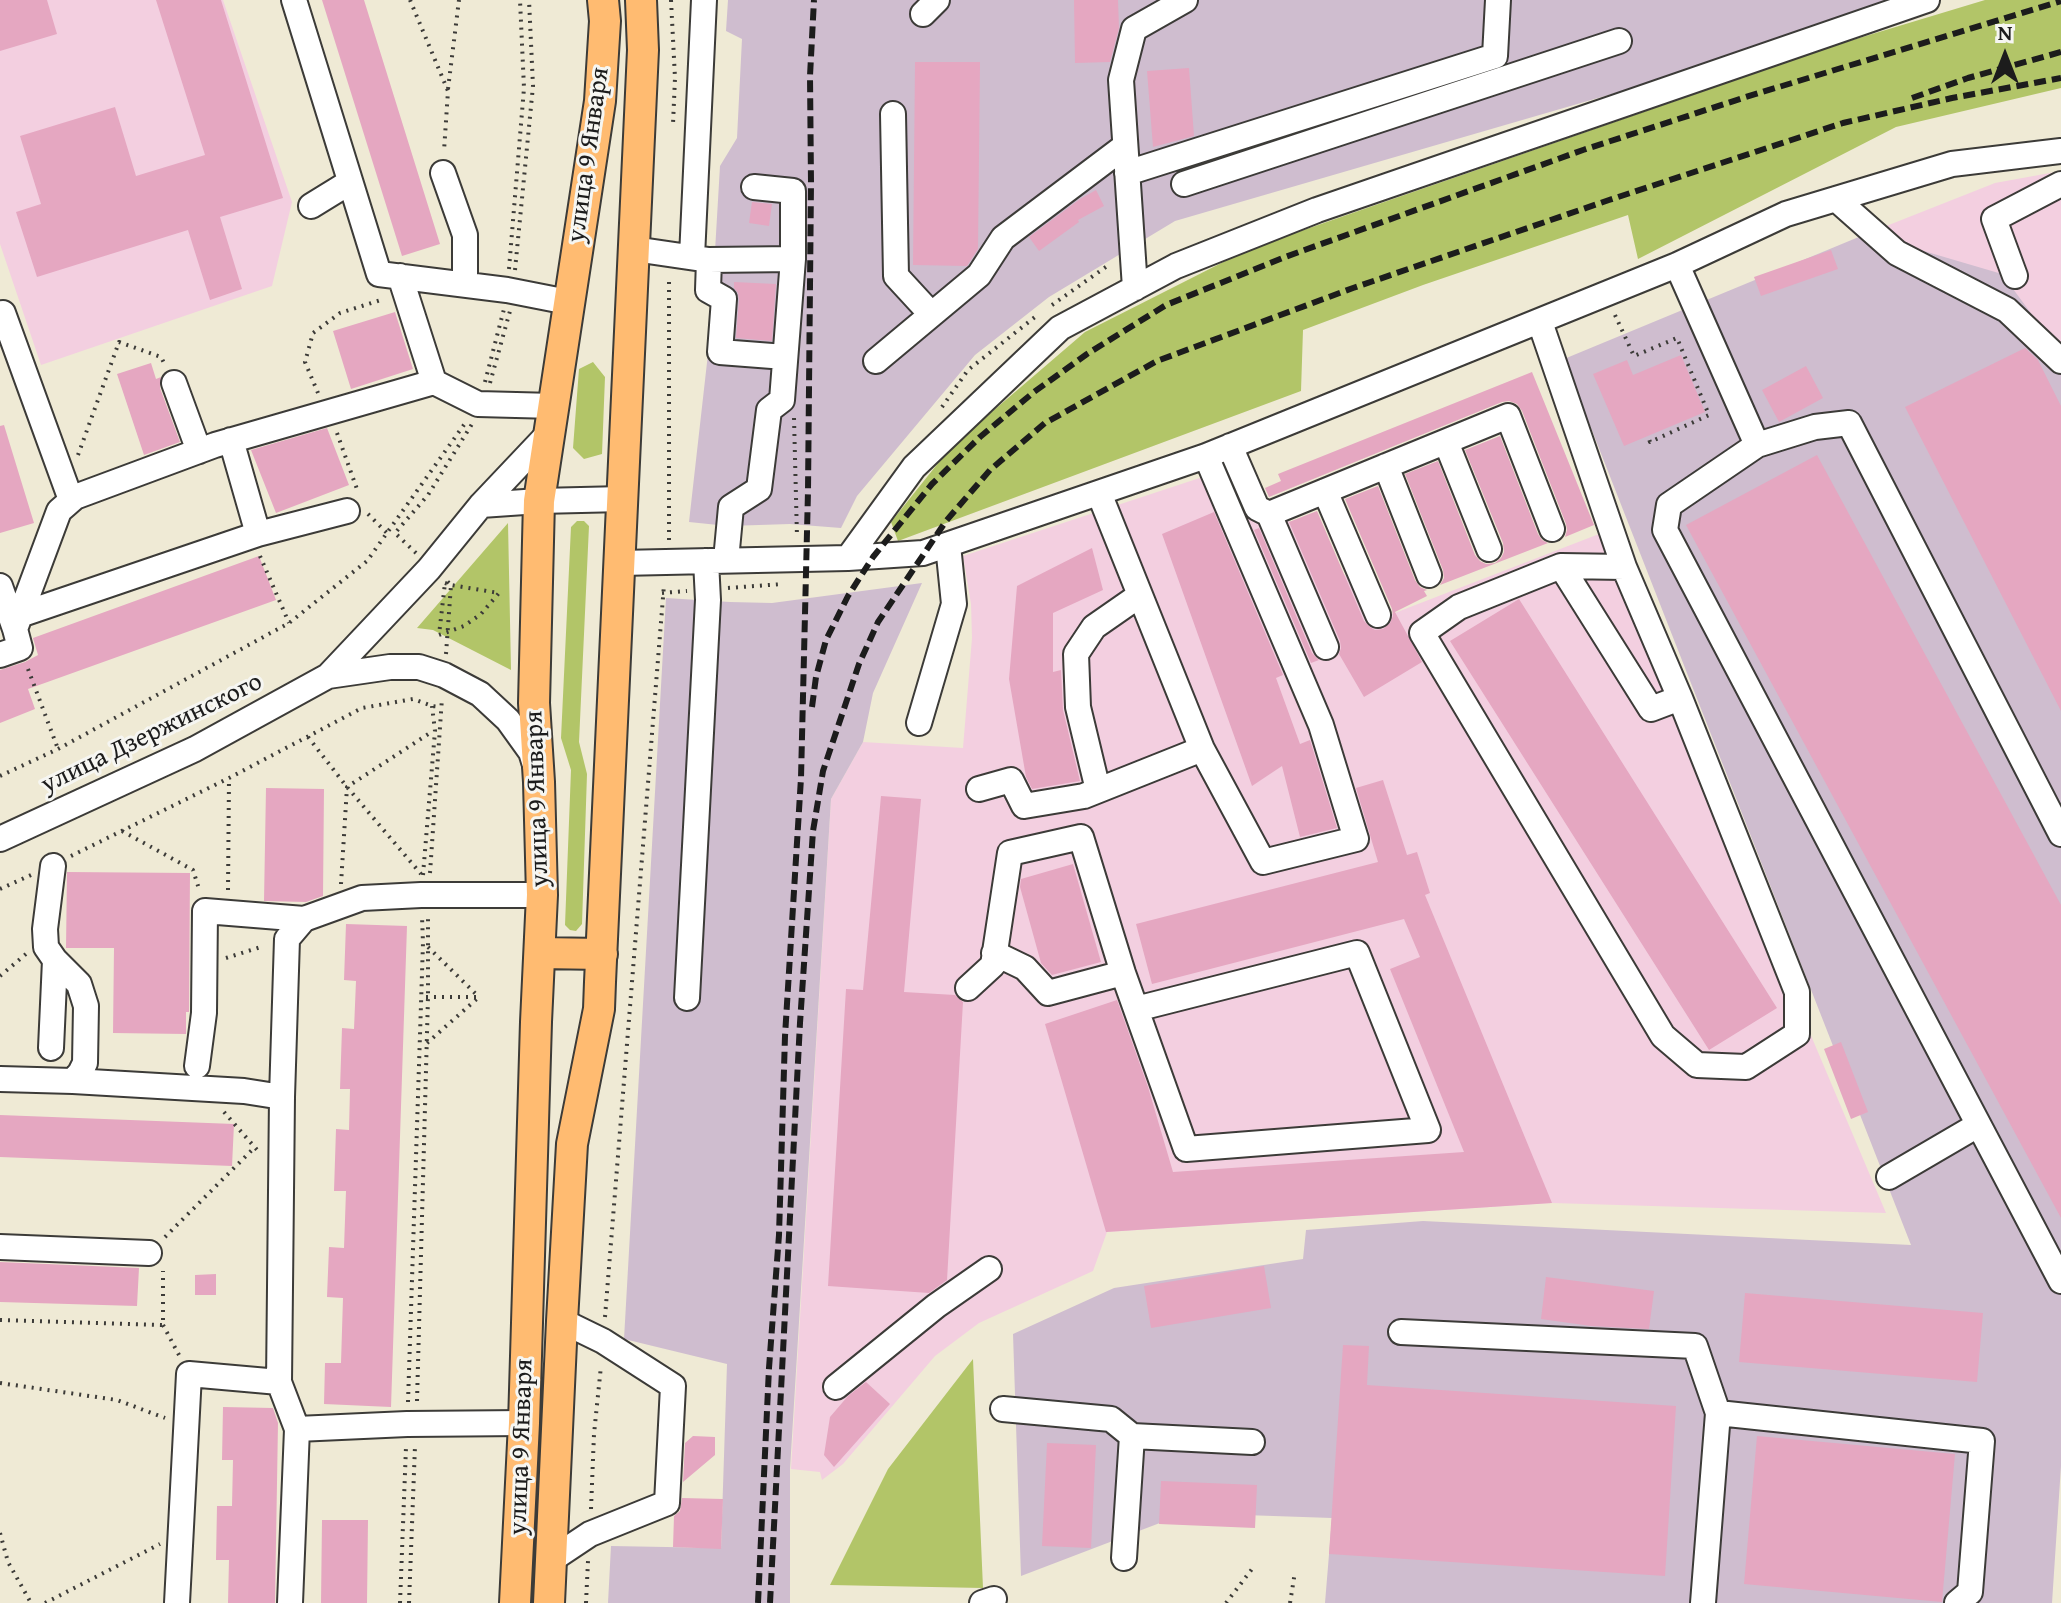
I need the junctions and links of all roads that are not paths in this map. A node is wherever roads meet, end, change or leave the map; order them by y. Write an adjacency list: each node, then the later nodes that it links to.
1 (294, 0): 16 (street)
2 (603, 0): 30 (main road, улица 9 Января)
3 (641, 0): 22 (main road, улица 9 Января)
4 (704, 0): 23 (street)
5 (1185, 0): 12 (street)
6 (1498, 0): 9 (street)
7 (1927, 0): 29 (street)
8 (1619, 41): 10 (street)
9 (1495, 56): 10 (street); 15 (street)
10 (1492, 83): 17 (street)
11 (893, 114): 32 (street)
12 (1125, 146): 15 (street); 32 (street)
13 (2061, 151): 20 (street)
14 (443, 173): 28 (street)
15 (1127, 173): 29 (street)
16 (350, 182): 21 (street); 27 (street)
17 (1184, 184)
18 (2061, 184): 26 (street)
19 (754, 187): 24 (street)
20 (1836, 199): 25 (street); 36 (street)
21 (311, 206)
22 (634, 249): 23 (street); 50 (main road, улица 9 Января)
23 (690, 257): 24 (street); 34 (street)
24 (793, 259): 34 (street)
25 (1677, 265): 33 (street); 42 (street)
26 (2015, 276)
27 (402, 284): 28 (street); 37 (street)
28 (465, 284): 30 (street)
29 (1135, 288): 59 (street)
30 (568, 302): 39 (main road, улица 9 Января)
31 (3, 313): 49 (street)
32 (931, 314): 35 (street)
33 (1540, 322): 43 (street); 63 (street)
34 (785, 357): 60 (street)
35 (876, 361)
36 (2061, 361)
37 (434, 382): 39 (street); 40 (street)
38 (174, 383): 44 (street)
39 (552, 418): 51 (main road, улица 9 Января); 53 (street, улица Дзержинского)
40 (231, 440): 44 (street); 56 (street)
41 (1446, 442): 46 (street); 55 (street); 58 (street)
42 (1757, 445): 77 (street); 95 (street)
43 (1230, 446): 45 (street); 54 (street)
44 (199, 451): 49 (street)
45 (1206, 456): 48 (street); 73 (street)
46 (1386, 466): 47 (street); 64 (street)
47 (1325, 491): 54 (street); 67 (street)
48 (1099, 493): 57 (street); 66 (street)
49 (69, 494): 68 (street)
50 (623, 499): 51 (street); 61 (main road, улица 9 Января)
51 (539, 501): 53 (street); 74 (main road, улица 9 Января)
52 (353, 504): 56 (street)
53 (481, 505): 70 (street, улица Дзержинского)
54 (1269, 514): 69 (street)
55 (1552, 529)
56 (255, 535): 68 (street)
57 (948, 545): 59 (street); 72 (street)
58 (1489, 549)
59 (848, 558): 60 (street)
60 (716, 560): 61 (street); 88 (street)
61 (620, 563): 85 (main road, улица 9 Января)
62 (1561, 566): 63 (street); 71 (street); 71 (street)
63 (1624, 567): 71 (street)
64 (1429, 575)
65 (0, 586): 68 (street)
66 (1140, 595): 73 (street); 76 (street)
67 (1378, 615)
68 (14, 637)
69 (1326, 647)
70 (328, 676): 74 (street, улица Дзержинского); 78 (street, улица Дзержинского)
71 (1680, 698)
72 (919, 723)
73 (1202, 749): 76 (street)
74 (539, 782): 80 (main road, улица 9 Января)
75 (979, 789): 76 (street)
76 (1098, 790)
77 (2061, 834)
78 (0, 839)
79 (53, 866): 82 (street)
80 (542, 895): 81 (street); 83 (main road, улица 9 Января)
81 (304, 919): 91 (street); 94 (street)
82 (50, 948): 90 (street); 93 (street)
83 (540, 953): 85 (main road); 107 (main road, улица 9 Января)
84 (994, 953): 86 (street); 86 (street); 87 (street)
85 (602, 954): 101 (main road, улица 9 Января)
86 (1123, 973): 89 (street)
87 (968, 988)
88 (687, 998)
89 (1136, 1009): 89 (street)
90 (51, 1048)
91 (200, 1078): 93 (street); 94 (street)
92 (0, 1079): 93 (street)
93 (73, 1081)
94 (282, 1097): 103 (street)
95 (1978, 1125): 96 (street); 100 (street)
96 (1889, 1177)
97 (0, 1247): 98 (street)
98 (156, 1261)
99 (989, 1269): 104 (street)
100 (2061, 1281)
101 (562, 1321): 112 (main road, улица 9 Января); 112 (street)
102 (1401, 1332): 106 (street)
103 (279, 1382): 108 (street); 113 (street)
104 (836, 1387)
105 (1003, 1409): 109 (street)
106 (1718, 1413): 117 (street); 118 (street)
107 (524, 1423): 108 (street); 115 (main road, улица 9 Января)
108 (297, 1429): 114 (street)
109 (1132, 1436): 110 (street); 111 (street)
110 (1252, 1442)
111 (1124, 1558)
112 (551, 1560): 116 (main road, улица 9 Января)
113 (177, 1603)
114 (290, 1603)
115 (515, 1603)
116 (549, 1603)
117 (1703, 1603)
118 (1957, 1603)

